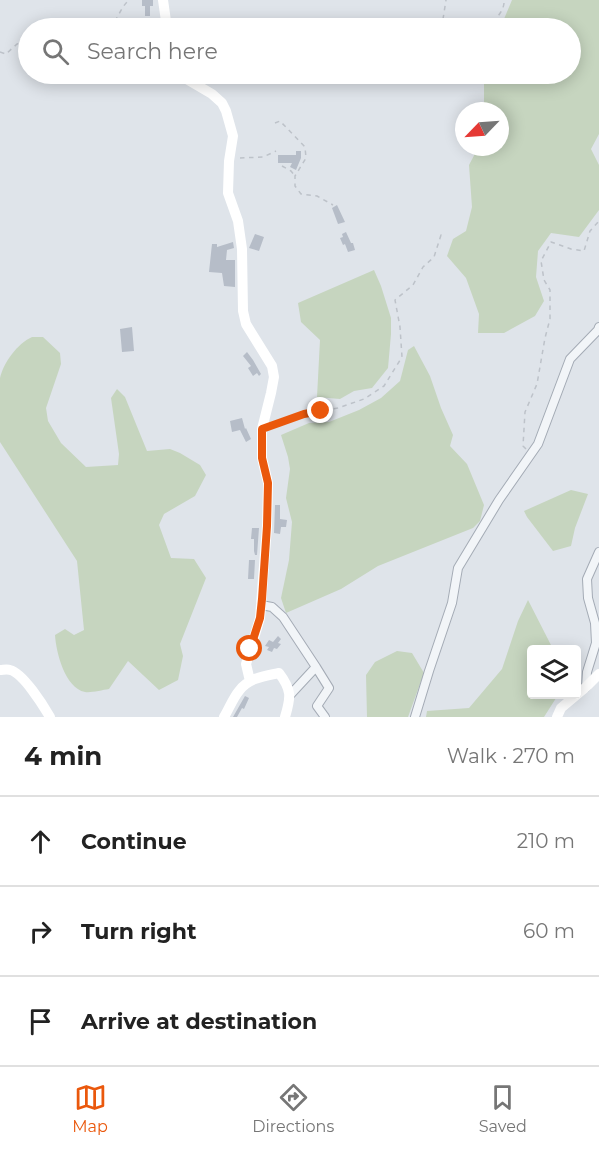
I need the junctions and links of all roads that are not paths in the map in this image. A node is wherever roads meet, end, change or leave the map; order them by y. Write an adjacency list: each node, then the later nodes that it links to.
1 (163, 0): 2 (main road)
2 (165, 18)
3 (195, 84): 6 (main road)
4 (599, 327): 17 (street)
5 (599, 552): 11 (street)
6 (261, 604): 7 (street); 10 (main road)
7 (316, 667): 12 (street); 16 (street)
8 (0, 670): 13 (main road)
9 (599, 674): 11 (main road)
10 (250, 681): 12 (main road); 14 (main road)
11 (586, 687): 18 (main road)
12 (290, 695): 15 (main road)
13 (50, 717)
14 (224, 717)
15 (285, 717)
16 (325, 717)
17 (415, 717)
18 (557, 717)

